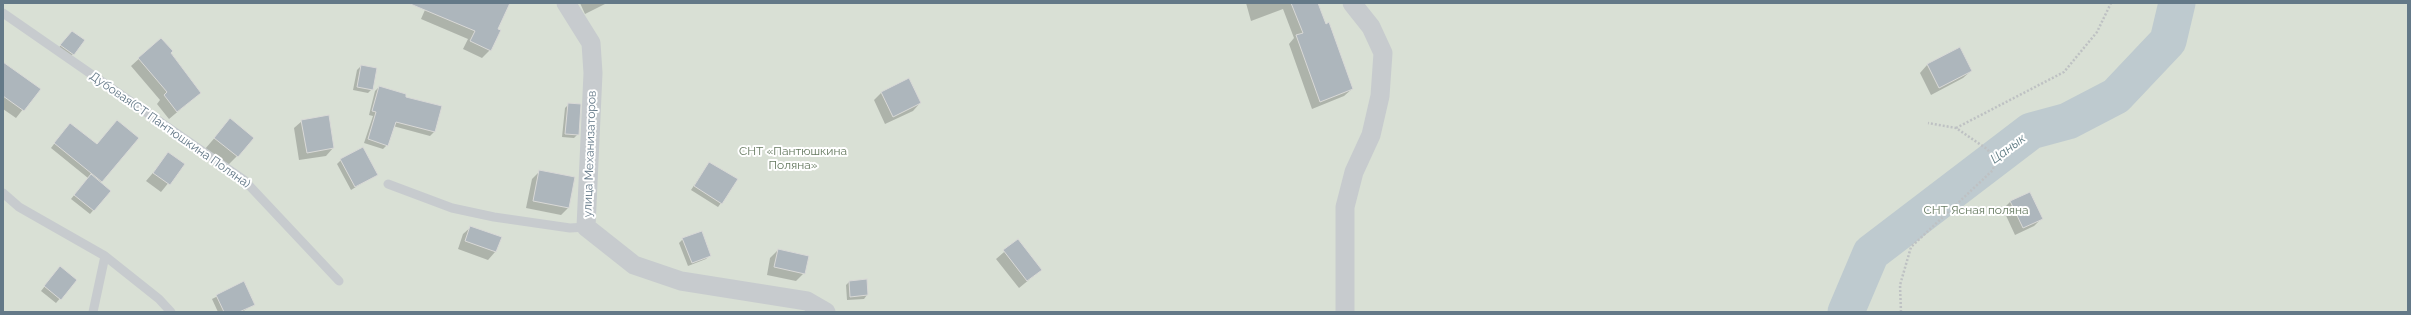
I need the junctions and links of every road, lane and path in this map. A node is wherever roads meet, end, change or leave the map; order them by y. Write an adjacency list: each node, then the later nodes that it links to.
1 (1352, 3): 15 (street)
2 (2111, 3): 6 (path)
3 (571, 10): 9 (street, улица Механизаторов)
4 (3, 13): 11 (lane, Дубовая(СТ Пантюшкина Поляна))
5 (1928, 124): 6 (path)
6 (1956, 128): 16 (path)
7 (388, 184): 9 (lane)
8 (3, 193): 10 (lane)
9 (586, 227): 14 (street, улица Механизаторов)
10 (105, 256): 12 (lane); 13 (lane)
11 (339, 281)
12 (93, 312)
13 (170, 312)
14 (826, 312)
15 (1345, 312)
16 (1901, 312)

